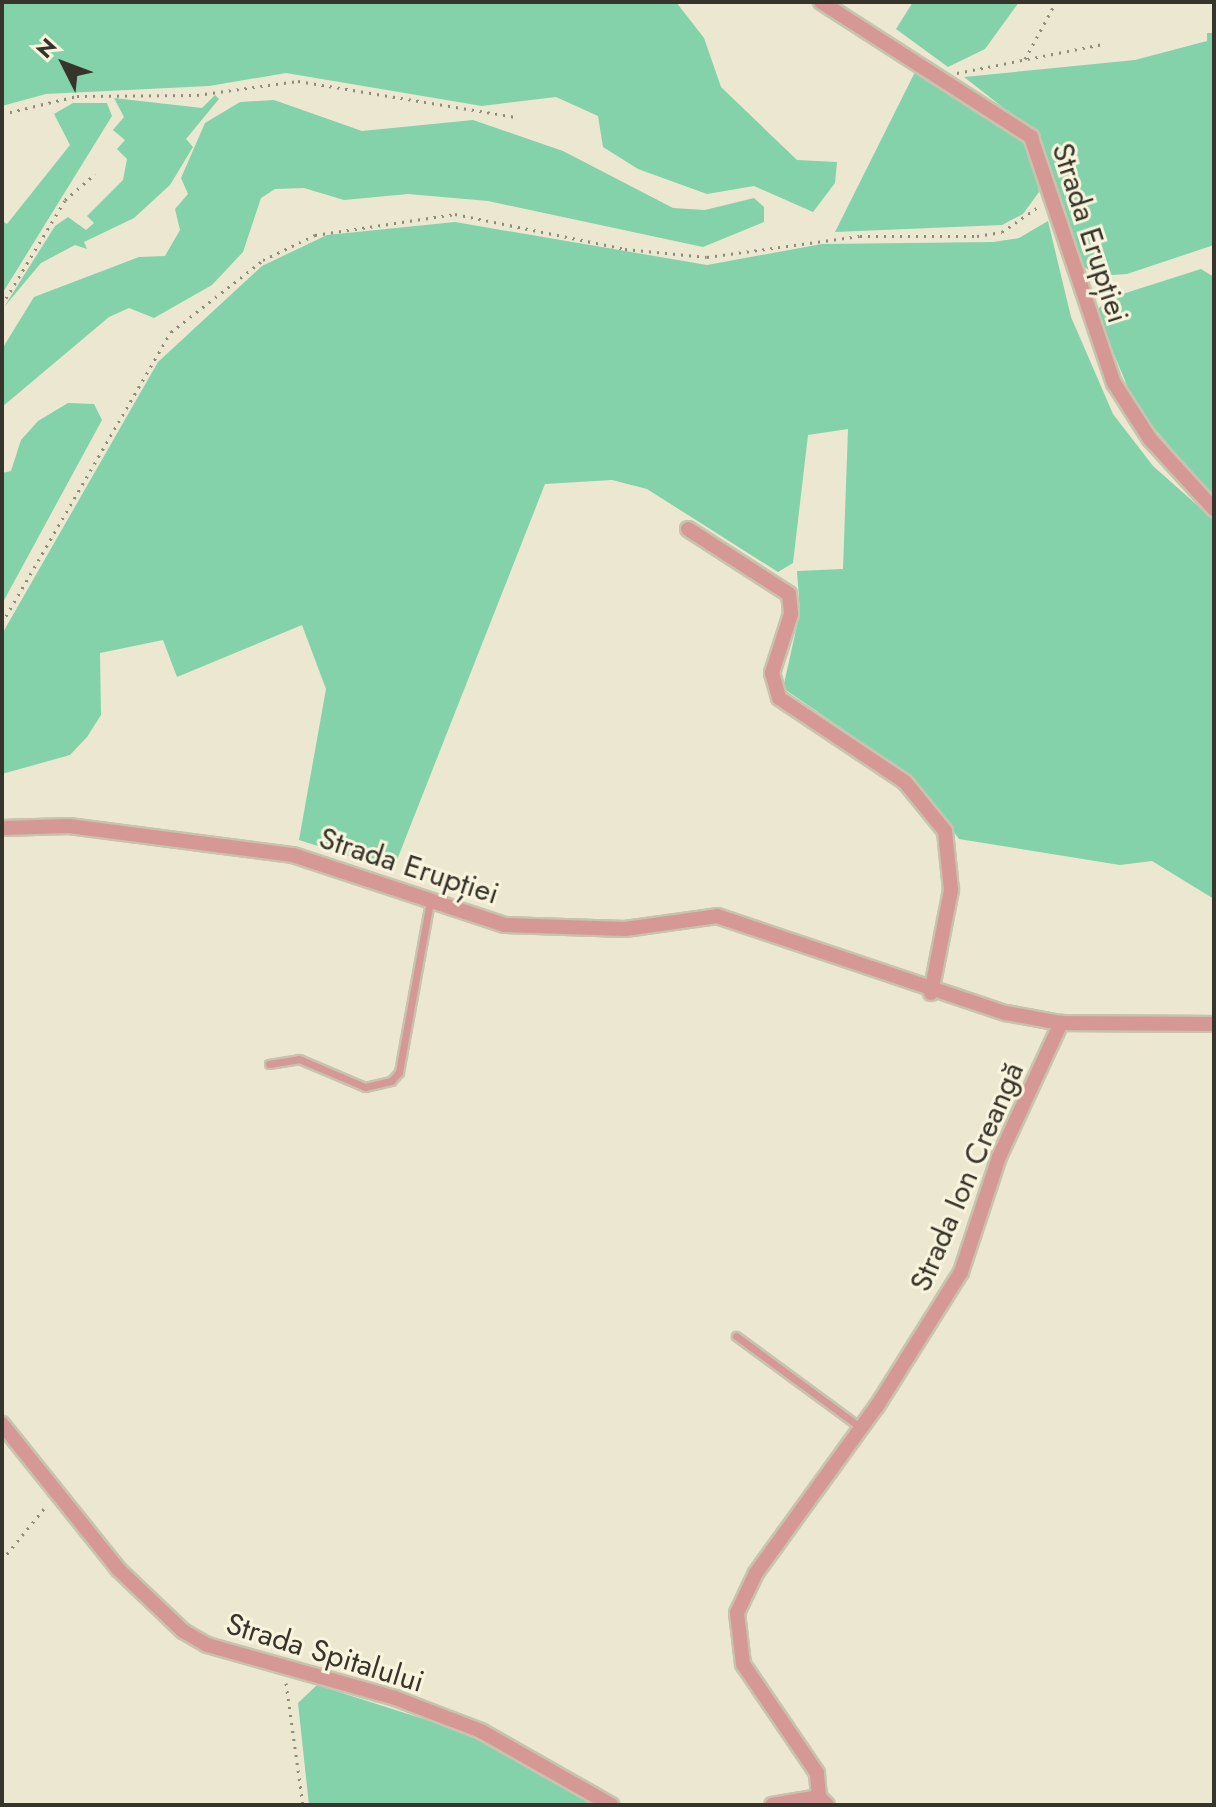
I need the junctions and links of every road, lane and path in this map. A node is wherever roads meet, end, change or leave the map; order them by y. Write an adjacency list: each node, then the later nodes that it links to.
1 (821, 2): 5 (street, Strada Erupției)
2 (1056, 2): 4 (path)
3 (1103, 44): 4 (path)
4 (1025, 59): 5 (path)
5 (945, 77): 9 (street, Strada Erupției)
6 (2, 114): 7 (path)
7 (516, 117)
8 (95, 174): 10 (path)
9 (1053, 193): 11 (street, Strada Erupției); 13 (path)
10 (2, 305)
11 (1214, 509)
12 (688, 529): 16 (street)
13 (2, 623)
14 (2, 828): 15 (street, Strada Erupției)
15 (430, 902): 16 (street, Strada Erupției); 19 (lane)
16 (931, 993): 17 (street, Strada Erupției)
17 (1061, 1023): 18 (street, Strada Erupției); 22 (street, Strada Ion Creangă)
18 (1214, 1024)
19 (269, 1064)
20 (736, 1336): 22 (lane)
21 (2, 1424): 23 (street, Strada Spitalului)
22 (861, 1428): 26 (street, Strada Ion Creangă)
23 (57, 1496): 24 (path); 25 (street, Strada Spitalului)
24 (2, 1560)
25 (285, 1671): 27 (path); 28 (street, Strada Spitalului)
26 (823, 1801): 29 (street)
27 (303, 1805)
28 (611, 1805)
29 (772, 1805)

